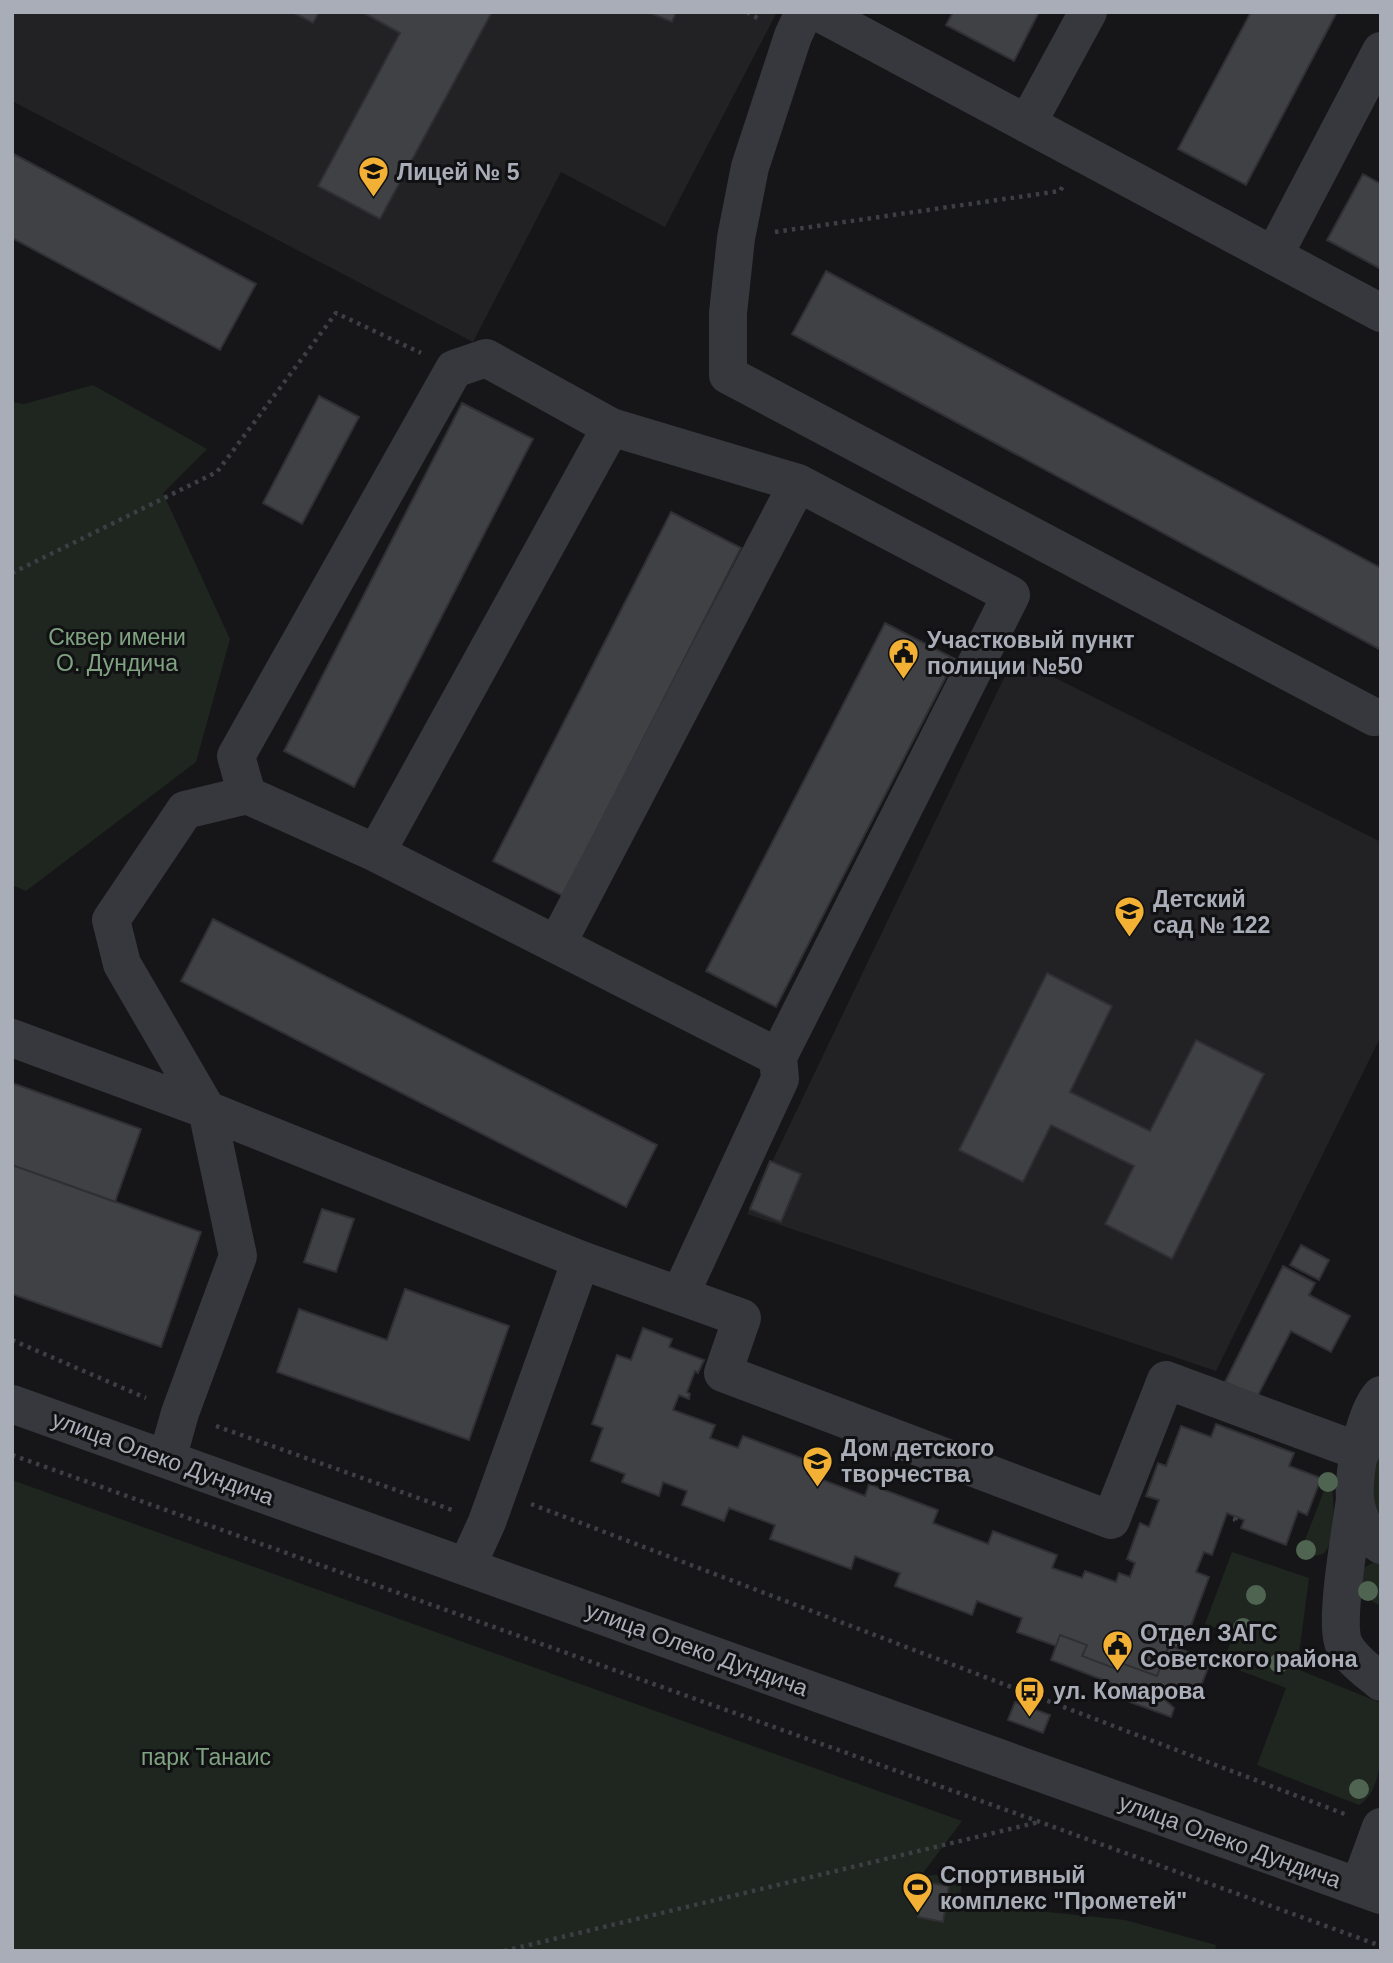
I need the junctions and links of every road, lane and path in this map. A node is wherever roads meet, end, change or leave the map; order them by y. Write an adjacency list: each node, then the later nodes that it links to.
1 (804, 12): 8 (street)
2 (818, 12): 6 (street)
3 (1088, 12): 6 (street)
4 (1381, 51): 5 (street)
5 (1369, 99): 9 (street)
6 (1027, 124): 7 (street)
7 (1080, 152): 8 (path); 9 (street)
8 (736, 238): 15 (street)
9 (1274, 256): 10 (street)
10 (1381, 313)
11 (454, 369): 12 (street); 14 (path); 16 (street)
12 (611, 427): 13 (street); 17 (street)
13 (798, 483): 18 (street); 20 (street)
14 (12, 573)
15 (1374, 717)
16 (247, 794): 17 (street); 21 (street)
17 (376, 853): 18 (street)
18 (557, 944): 20 (street)
19 (12, 1038): 21 (street)
20 (778, 1056): 23 (street)
21 (206, 1110): 22 (street); 27 (street)
22 (581, 1261): 23 (street); 32 (street)
23 (680, 1295): 28 (street)
24 (12, 1340): 27 (path)
25 (1381, 1395): 28 (street)
26 (12, 1404): 30 (street, улица Олеко Дундича)
27 (180, 1413): 30 (street); 32 (path)
28 (1361, 1452): 31 (street)
29 (12, 1455): 36 (path)
30 (167, 1459): 34 (street, улица Олеко Дундича)
31 (1355, 1499): 33 (street); 35 (street)
32 (486, 1522): 34 (street); 37 (path)
33 (1381, 1545)
34 (467, 1566): 38 (street, улица Олеко Дундича)
35 (1381, 1682)
36 (1040, 1822): 39 (path); 40 (path)
37 (1381, 1827): 38 (street)
38 (1370, 1891)
39 (1381, 1946)
40 (504, 1951)

